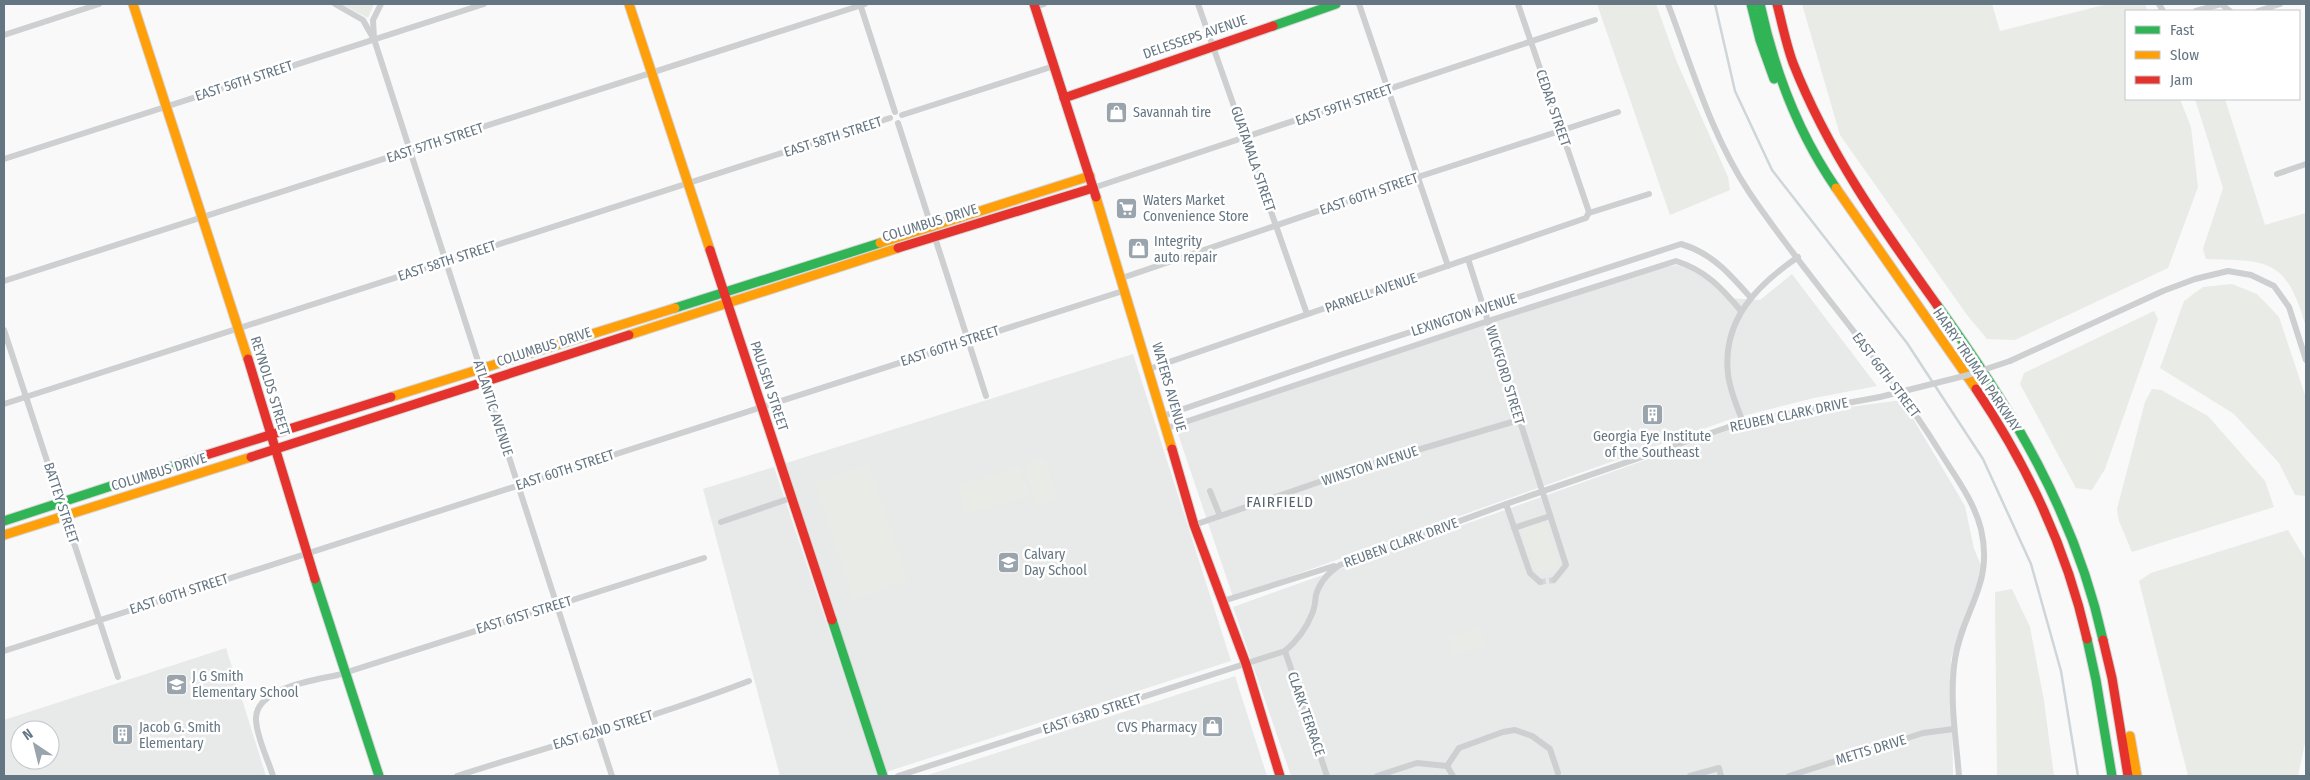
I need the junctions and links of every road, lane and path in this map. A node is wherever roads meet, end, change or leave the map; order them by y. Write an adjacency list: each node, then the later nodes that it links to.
1 (99, 4): 22 (street)
2 (133, 4): 30 (main road, REYNOLDS STREET)
3 (335, 4): 23 (street, ATLANTIC AVENUE)
4 (380, 4): 23 (street, ATLANTIC AVENUE)
5 (484, 4): 23 (street, EAST 56TH STREET)
6 (629, 4): 27 (main road, PAULSEN STREET)
7 (862, 4): 27 (street, EAST 57TH STREET); 31 (street)
8 (1198, 4): 25 (street, GUATAMALA STREET)
9 (1336, 4): 25 (main road, DELESSEPS AVENUE)
10 (1360, 4): 28 (street)
11 (1518, 4): 24 (street, CEDAR STREET)
12 (1668, 4): 54 (street, EAST 66TH STREET)
13 (1751, 4): 37 (main road)
14 (1760, 4): 37 (main road, HARRY TRUMAN PARKWAY)
15 (1777, 4): 109 (main road, HARRY TRUMAN PARKWAY)
16 (2221, 4): 19 (street)
17 (2280, 4): 20 (street)
18 (1038, 5): 26 (main road, WATERS AVENUE)
19 (2199, 10)
20 (2261, 10)
21 (1595, 20): 24 (street, EAST 59TH STREET)
22 (4, 35)
23 (374, 39): 30 (street, EAST 56TH STREET); 39 (street, ATLANTIC AVENUE)
24 (1530, 42): 28 (street, EAST 59TH STREET); 36 (street, CEDAR STREET)
25 (1212, 45): 29 (main road, DELESSEPS AVENUE); 38 (street, GUATAMALA STREET)
26 (1054, 66): 29 (main road, WATERS AVENUE); 33 (street)
27 (651, 73): 39 (street, EAST 57TH STREET); 45 (main road, PAULSEN STREET)
28 (1388, 90): 38 (street, EAST 59TH STREET); 44 (street)
29 (1064, 98): 43 (main road, WATERS AVENUE)
30 (165, 106): 40 (street, EAST 56TH STREET); 49 (main road, REYNOLDS STREET)
31 (895, 112): 33 (street); 34 (street)
32 (1618, 112): 36 (street, EAST 60TH STREET)
33 (902, 114): 35 (street)
34 (890, 118): 35 (street); 45 (street, EAST 58TH STREET)
35 (898, 123): 50 (street)
36 (1561, 132): 44 (street, EAST 60TH STREET); 48 (street, CEDAR STREET)
37 (1805, 136): 135 (main road, HARRY TRUMAN PARKWAY)
38 (1245, 138): 46 (street, EAST 59TH STREET); 51 (street, GUATAMALA STREET)
39 (410, 150): 49 (street, EAST 57TH STREET); 56 (street, ATLANTIC AVENUE)
40 (4, 159)
41 (2306, 164): 42 (street)
42 (2277, 174)
43 (1090, 176): 46 (main road, WATERS AVENUE); 50 (main road, COLUMBUS DRIVE)
44 (1418, 177): 51 (street, EAST 60TH STREET); 58 (street)
45 (687, 185): 56 (street, EAST 58TH STREET); 62 (main road, PAULSEN STREET)
46 (1093, 188): 52 (main road, COLUMBUS DRIVE); 59 (main road, WATERS AVENUE)
47 (1649, 194): 48 (street, PARNELL AVENUE)
48 (1589, 212): 55 (street, PARNELL AVENUE)
49 (202, 217): 60 (street, EAST 57TH STREET); 70 (main road, REYNOLDS STREET)
50 (931, 226): 52 (street); 62 (main road, COLUMBUS DRIVE)
51 (1276, 226): 59 (street, EAST 60TH STREET); 67 (street, GUATAMALA STREET)
52 (934, 236): 64 (main road, COLUMBUS DRIVE); 71 (street)
53 (1662, 249): 57 (street); 63 (street, LEXINGTON AVENUE); 65 (street, LEXINGTON AVENUE)
54 (1798, 257): 63 (street); 117 (street, EAST 66TH STREET)
55 (1468, 259): 58 (street, PARNELL AVENUE); 65 (street, WICKFORD STREET)
56 (446, 260): 70 (street, EAST 58TH STREET); 75 (street, ATLANTIC AVENUE)
57 (1666, 263): 66 (street, LEXINGTON AVENUE); 68 (street, LEXINGTON AVENUE)
58 (1448, 266): 67 (street, PARNELL AVENUE)
59 (1122, 278): 61 (main road, WATERS AVENUE)
60 (4, 281)
61 (1126, 290): 71 (street, EAST 60TH STREET); 74 (main road, WATERS AVENUE)
62 (724, 292): 64 (main road, PAULSEN STREET); 75 (main road, COLUMBUS DRIVE)
63 (1751, 298): 66 (street)
64 (728, 303): 77 (main road, COLUMBUS DRIVE); 81 (main road, PAULSEN STREET)
65 (1484, 309): 68 (street, WICKFORD STREET); 73 (street, LEXINGTON AVENUE)
66 (1741, 311): 84 (street)
67 (1307, 314): 74 (street, PARNELL AVENUE)
68 (1488, 321): 76 (street, LEXINGTON AVENUE); 83 (street, WICKFORD STREET)
69 (4, 330): 79 (street, BATTEY STREET)
70 (238, 330): 79 (street, EAST 58TH STREET); 86 (main road, REYNOLDS STREET)
71 (968, 341): 78 (street); 81 (street, EAST 60TH STREET)
72 (2306, 360): 84 (street, REUBEN CLARK DRIVE, bridge)
73 (1321, 362): 76 (street); 82 (street, LEXINGTON AVENUE)
74 (1149, 369): 82 (main road, WATERS AVENUE)
75 (481, 370): 77 (street, ATLANTIC AVENUE); 86 (main road, COLUMBUS DRIVE)
76 (1326, 375): 85 (street, LEXINGTON AVENUE)
77 (484, 381): 87 (main road, COLUMBUS DRIVE); 88 (street, ATLANTIC AVENUE)
78 (986, 396)
79 (26, 397): 80 (street, EAST 58TH STREET); 92 (street, BATTEY STREET)
80 (4, 404)
81 (762, 407): 88 (street, EAST 60TH STREET); 91 (main road, PAULSEN STREET)
82 (1163, 416): 85 (main road, WATERS AVENUE)
83 (1519, 420): 90 (street, WICKFORD STREET); 95 (street, WINSTON AVENUE)
84 (1743, 422): 90 (street, REUBEN CLARK DRIVE)
85 (1167, 428): 99 (main road, WATERS AVENUE)
86 (270, 434): 87 (main road, REYNOLDS STREET); 92 (main road, COLUMBUS DRIVE)
87 (275, 450): 94 (main road, COLUMBUS DRIVE); 102 (main road, REYNOLDS STREET)
88 (518, 485): 102 (street, EAST 60TH STREET); 108 (street, ATLANTIC AVENUE)
89 (1210, 490): 95 (street)
90 (1542, 492): 93 (street, REUBEN CLARK DRIVE); 96 (street)
91 (791, 498): 98 (street); 125 (main road, PAULSEN STREET)
92 (61, 503): 94 (street, BATTEY STREET); 97 (main road, COLUMBUS DRIVE)
93 (1506, 504): 100 (street); 104 (street, REUBEN CLARK DRIVE)
94 (65, 516): 101 (main road, COLUMBUS DRIVE); 110 (street, BATTEY STREET)
95 (1220, 516): 99 (street, WINSTON AVENUE)
96 (1550, 516): 100 (street); 105 (street)
97 (4, 521)
98 (721, 522)
99 (1194, 525): 107 (main road, WATERS AVENUE)
100 (1514, 528): 106 (street)
101 (4, 535)
102 (307, 553): 110 (street, EAST 60TH STREET); 114 (main road, REYNOLDS STREET)
103 (704, 558): 108 (street, EAST 61ST STREET)
104 (1340, 564): 107 (street); 112 (street, REUBEN CLARK DRIVE)
105 (1554, 580)
106 (1540, 582)
107 (1222, 601): 113 (main road, WATERS AVENUE)
108 (557, 605): 114 (street, EAST 61ST STREET); 118 (street, ATLANTIC AVENUE)
109 (2099, 616): 136 (main road, HARRY TRUMAN PARKWAY); 137 (main road)
110 (99, 620): 111 (street, EAST 60TH STREET); 115 (street, BATTEY STREET)
111 (4, 651)
112 (1285, 651): 113 (street, EAST 63RD STREET); 128 (street, CLARK TERRACE)
113 (1246, 664): 126 (street, EAST 63RD STREET); 127 (main road, WATERS AVENUE)
114 (345, 671): 121 (street, EAST 61ST STREET); 122 (main road, REYNOLDS STREET)
115 (118, 676)
116 (748, 681): 118 (street, EAST 62ND STREET)
117 (1954, 729): 133 (street, METTS DRIVE); 134 (street, EAST 66TH STREET)
118 (598, 731): 123 (street, EAST 62ND STREET); 124 (street, ATLANTIC AVENUE)
119 (1447, 766): 120 (street); 129 (street); 130 (street)
120 (1558, 773)
121 (273, 776)
122 (379, 776)
123 (457, 776)
124 (612, 776)
125 (883, 776)
126 (898, 776)
127 (1280, 776)
128 (1327, 776)
129 (1377, 776)
130 (1452, 776)
131 (1690, 776): 132 (street)
132 (1721, 776)
133 (1789, 776)
134 (1959, 776)
135 (2112, 776)
136 (2128, 776)
137 (2137, 776)

